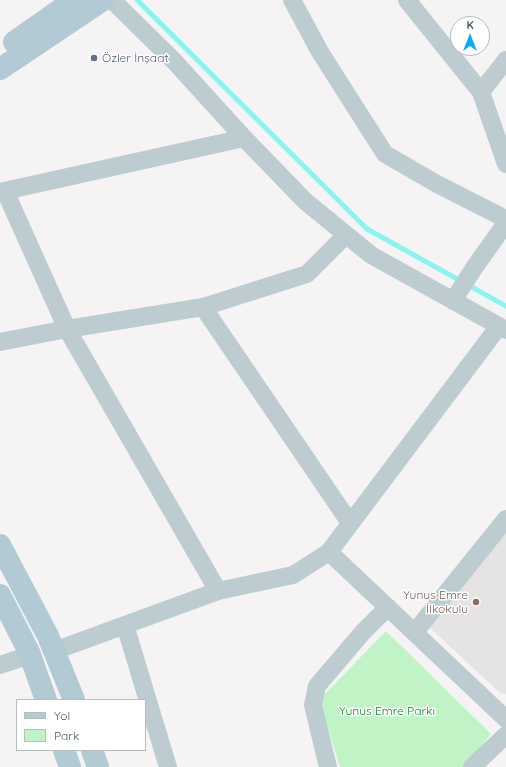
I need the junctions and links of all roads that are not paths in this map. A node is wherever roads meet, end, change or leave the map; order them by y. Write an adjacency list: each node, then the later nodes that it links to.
1 (74, 0): 6 (main road)
2 (103, 0): 8 (main road)
3 (112, 0): 10 (street)
4 (292, 0): 13 (street)
5 (407, 0): 9 (street)
6 (0, 52)
7 (506, 60): 9 (street)
8 (0, 69)
9 (481, 92): 11 (street)
10 (244, 138): 12 (street); 15 (street)
11 (506, 164)
12 (2, 191): 18 (street)
13 (506, 220)
14 (506, 223): 16 (street)
15 (346, 235): 16 (street); 17 (street)
16 (457, 295): 19 (street)
17 (203, 307): 18 (street); 22 (street)
18 (67, 328): 20 (street); 25 (street)
19 (502, 328): 22 (street)
20 (0, 342)
21 (506, 519): 29 (street)
22 (350, 523): 24 (street)
23 (0, 545): 30 (main road)
24 (329, 552): 25 (street); 27 (street)
25 (218, 591): 28 (street)
26 (1, 600): 31 (main road)
27 (388, 607): 29 (street); 40 (street)
28 (125, 625): 30 (street); 39 (street)
29 (414, 632): 35 (street)
30 (54, 650): 34 (main road)
31 (30, 655): 32 (street); 33 (main road)
32 (0, 665)
33 (46, 699)
34 (74, 699)
35 (506, 719)
36 (506, 736): 41 (street)
37 (92, 751): 38 (main road)
38 (98, 767)
39 (168, 767)
40 (328, 767)
41 (472, 767)

